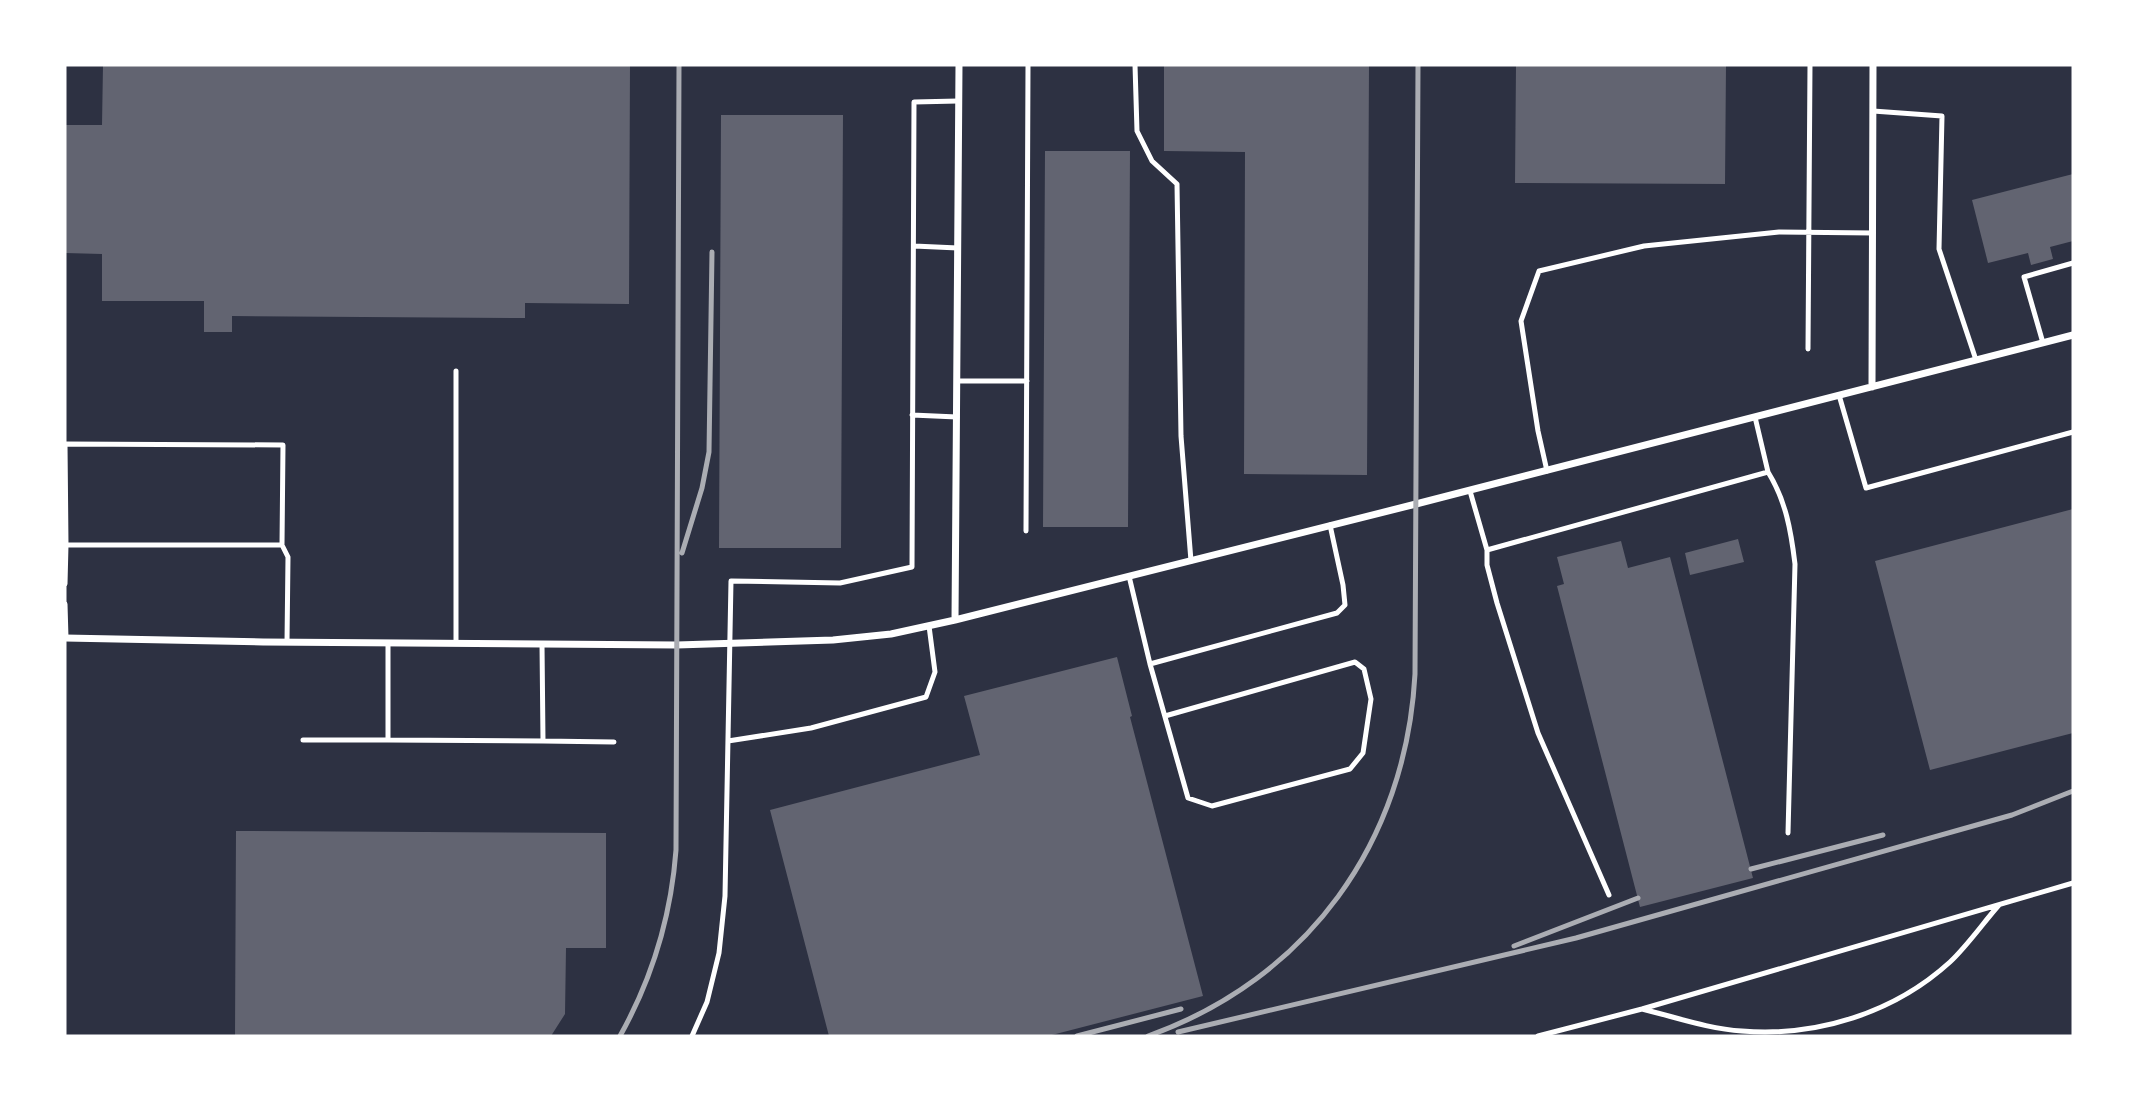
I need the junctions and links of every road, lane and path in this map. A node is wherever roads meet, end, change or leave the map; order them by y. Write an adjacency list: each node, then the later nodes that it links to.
1 (959, 65): 6 (street)
2 (1028, 65): 19 (lane)
3 (1135, 65): 34 (lane)
4 (1810, 65): 8 (lane)
5 (1873, 65): 7 (street)
6 (958, 101): 10 (lane); 11 (street)
7 (1873, 111): 9 (street); 16 (lane)
8 (1809, 231): 9 (lane); 15 (lane); 26 (lane)
9 (1873, 233): 20 (street)
10 (914, 246): 11 (lane); 22 (lane)
11 (958, 248): 18 (street)
12 (2073, 263): 14 (lane)
13 (2073, 335): 14 (street)
14 (2043, 343): 16 (street)
15 (1808, 349)
16 (1976, 360): 20 (street)
17 (456, 372): 43 (lane)
18 (957, 381): 19 (lane); 24 (street)
19 (1027, 382): 30 (lane)
20 (1872, 387): 21 (street)
21 (1839, 395): 23 (street); 25 (lane)
22 (912, 415): 24 (lane); 44 (lane)
23 (1755, 417): 26 (street); 27 (lane)
24 (957, 418): 38 (street)
25 (2073, 432)
26 (1547, 471): 28 (street)
27 (1768, 472): 33 (lane); 53 (lane)
28 (1470, 491): 29 (street); 33 (lane)
29 (1330, 525): 34 (street); 46 (lane)
30 (1026, 531)
31 (66, 545): 32 (lane); 32 (lane); 36 (lane)
32 (282, 545): 41 (lane)
33 (1487, 551): 55 (lane)
34 (1191, 561): 35 (street)
35 (1129, 576): 38 (street); 46 (lane)
36 (65, 584)
37 (65, 604): 40 (lane)
38 (955, 620): 39 (street)
39 (929, 626): 44 (street); 52 (lane)
40 (65, 638): 41 (street)
41 (287, 642): 42 (street)
42 (388, 643): 43 (street); 49 (lane)
43 (456, 643): 45 (street)
44 (728, 643): 45 (street); 52 (lane)
45 (542, 644): 50 (lane)
46 (1150, 664): 47 (lane)
47 (1165, 716): 47 (lane)
48 (303, 740): 49 (lane)
49 (388, 740): 50 (lane)
50 (543, 741): 51 (lane)
51 (614, 741)
52 (728, 741): 59 (lane)
53 (1788, 833)
54 (2073, 883): 56 (lane)
55 (1609, 895)
56 (1999, 905): 57 (lane); 58 (lane)
57 (1642, 1009): 58 (lane); 60 (lane)
58 (1792, 1032): 61 (lane)
59 (692, 1036)
60 (1538, 1036)
61 (1782, 1036)

